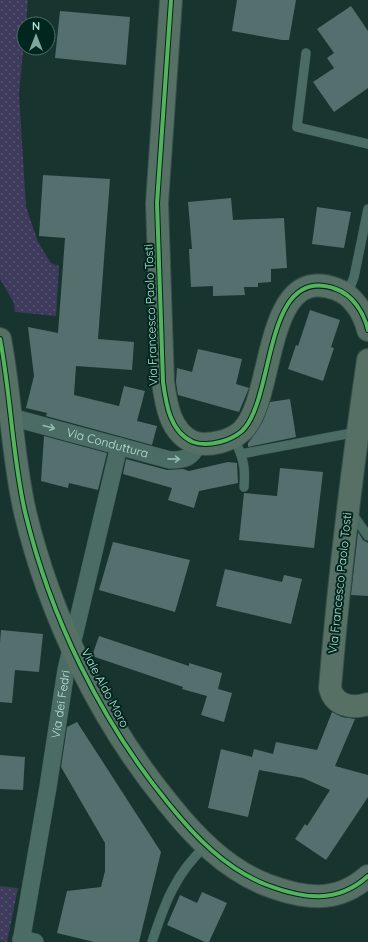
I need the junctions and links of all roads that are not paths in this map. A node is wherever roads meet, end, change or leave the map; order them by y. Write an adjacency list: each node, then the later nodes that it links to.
1 (171, 0): 11 (street, Via Francesco Paolo Tosti)
2 (306, 53): 3 (lane)
3 (368, 144)
4 (368, 210): 5 (lane)
5 (347, 295): 6 (street); 13 (street)
6 (368, 330)
7 (0, 339): 9 (street, Viale Aldo Moro)
8 (368, 360): 10 (street, Via Francesco Paolo Tosti)
9 (11, 417): 12 (street, Via Conduttura, one-way to 12); 17 (street, Viale Aldo Moro)
10 (358, 432): 13 (lane); 15 (street, Via Francesco Paolo Tosti)
11 (198, 444): 12 (street, Via Conduttura, one-way to 11); 13 (street)
12 (119, 446): 17 (street, Via dei Fedri)
13 (237, 446): 14 (lane)
14 (244, 486)
15 (347, 508): 16 (lane); 18 (street, Via Francesco Paolo Tosti)
16 (368, 536)
17 (71, 644): 19 (street, Viale Aldo Moro); 21 (street, Via dei Fedri)
18 (368, 704)
19 (206, 846): 20 (street, Viale Aldo Moro); 22 (lane)
20 (368, 876)
21 (26, 941)
22 (152, 942)

